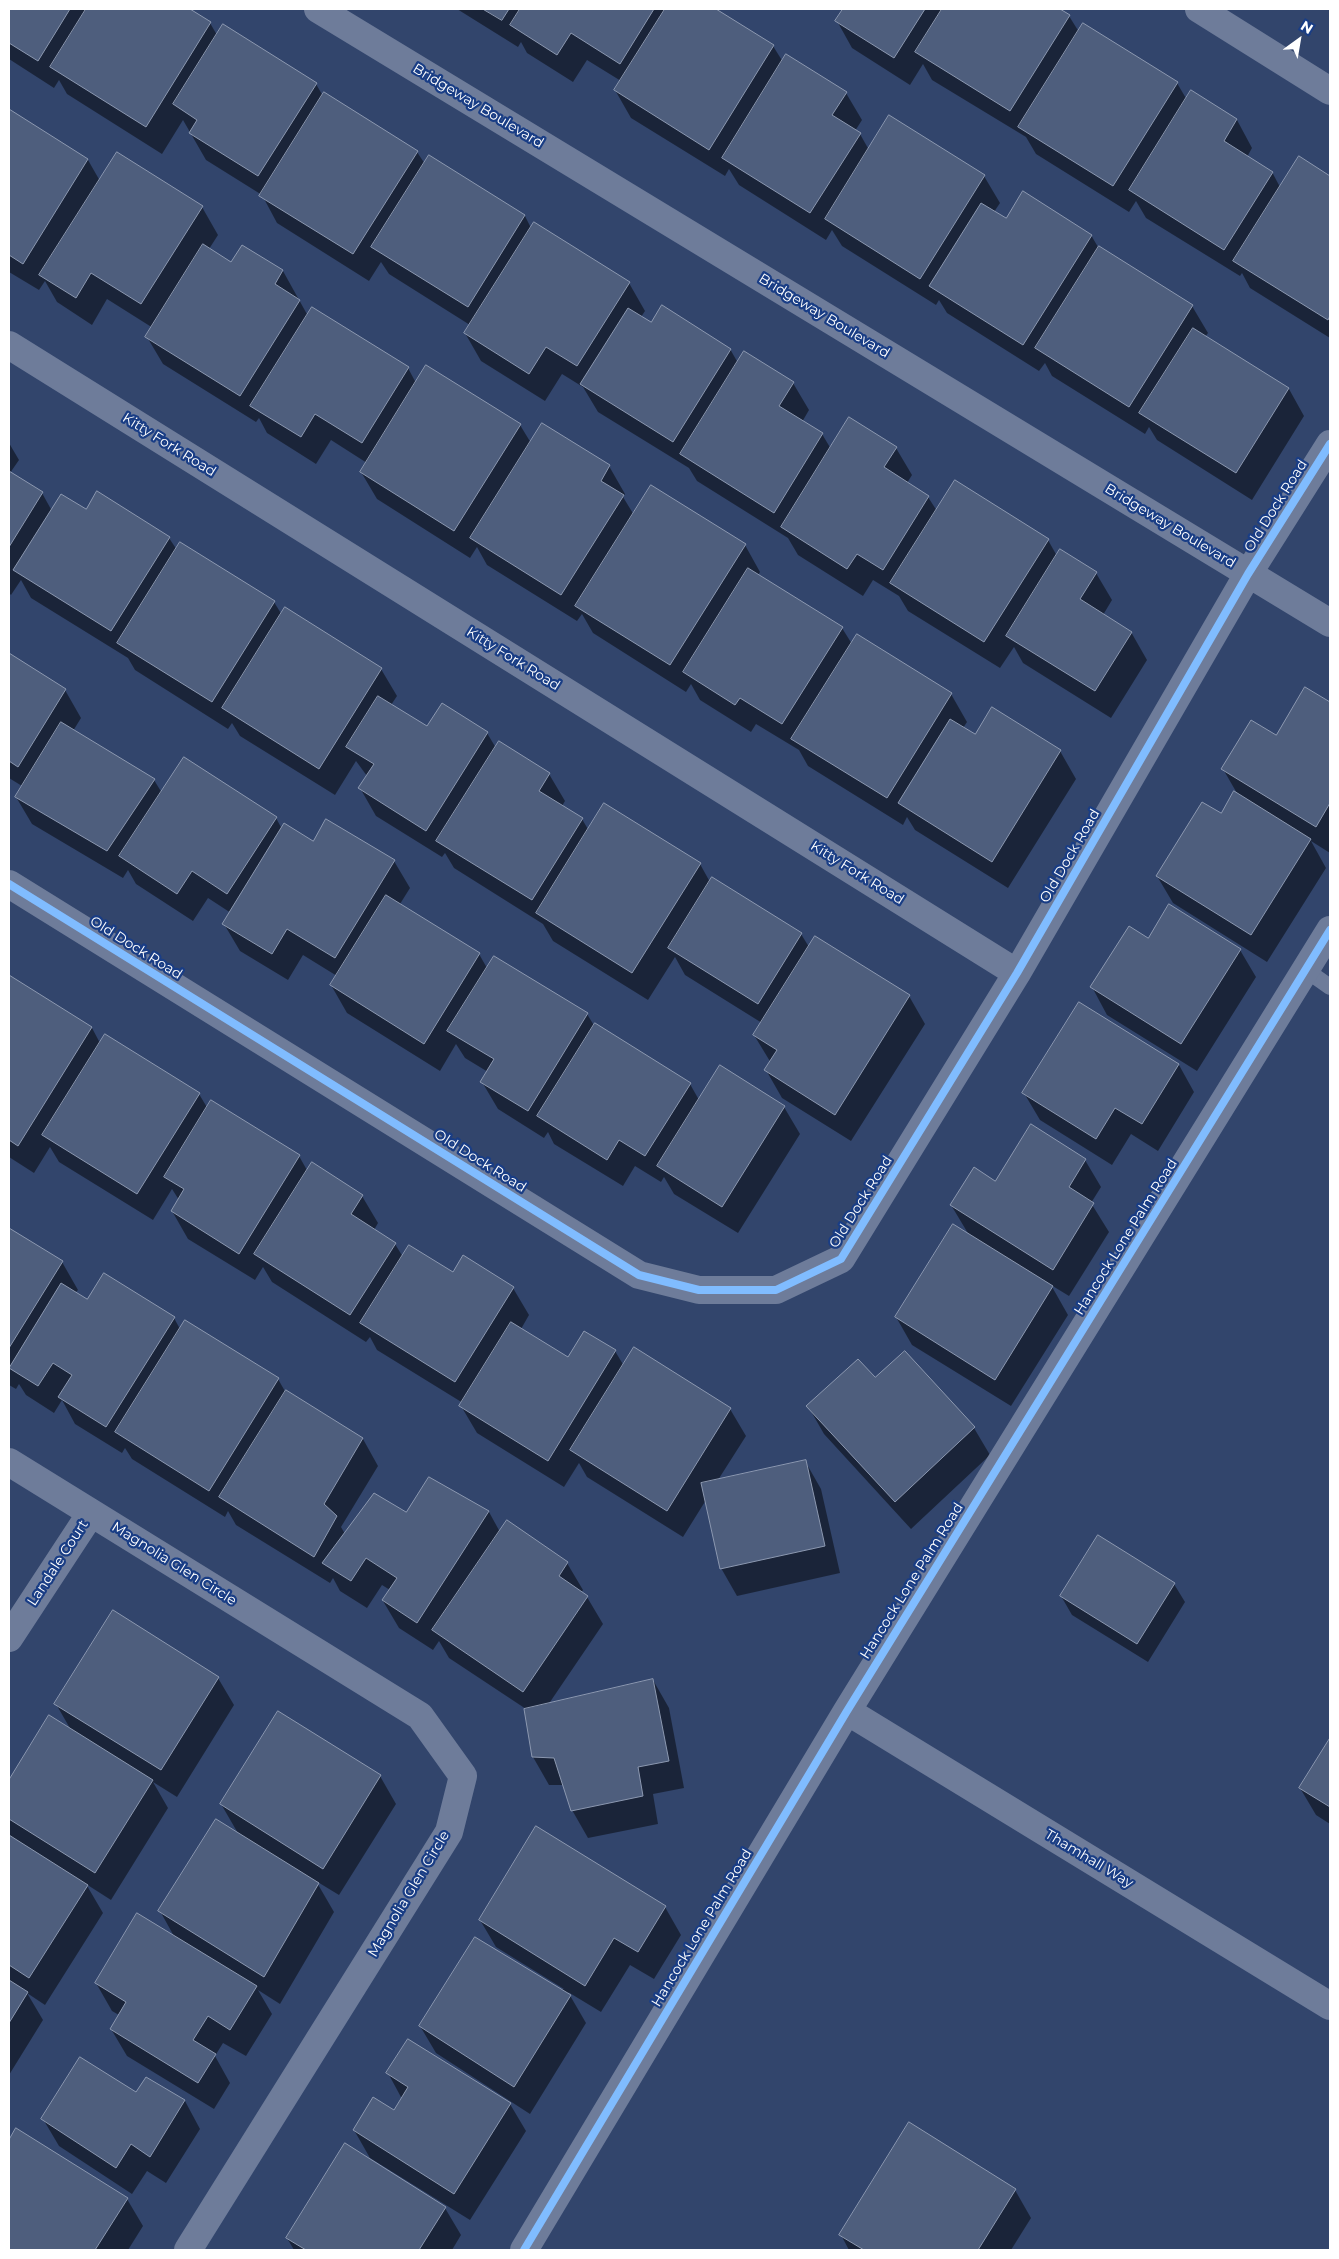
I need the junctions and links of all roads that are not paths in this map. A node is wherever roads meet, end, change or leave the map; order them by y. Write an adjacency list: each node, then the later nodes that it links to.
1 (318, 9): 6 (street, Bridgeway Boulevard)
2 (1199, 9): 3 (street)
3 (1330, 91)
4 (9, 345): 11 (street, Kitty Fork Road)
5 (1330, 444): 6 (street, Old Dock Road)
6 (1248, 574): 7 (street, Bridgeway Boulevard); 11 (street, Old Dock Road)
7 (1330, 624)
8 (9, 884): 11 (street, Old Dock Road)
9 (1330, 930): 10 (street, Hancock Lone Palm Road)
10 (1306, 970): 12 (lane); 16 (street, Hancock Lone Palm Road)
11 (1017, 973)
12 (1330, 986)
13 (9, 1462): 14 (street, Magnolia Glen Circle)
14 (91, 1513): 15 (street, Landale Court); 18 (street, Magnolia Glen Circle)
15 (9, 1638)
16 (847, 1711): 17 (street, Thamhall Way); 19 (street, Hancock Lone Palm Road)
17 (1330, 2006)
18 (188, 2250)
19 (524, 2250)

